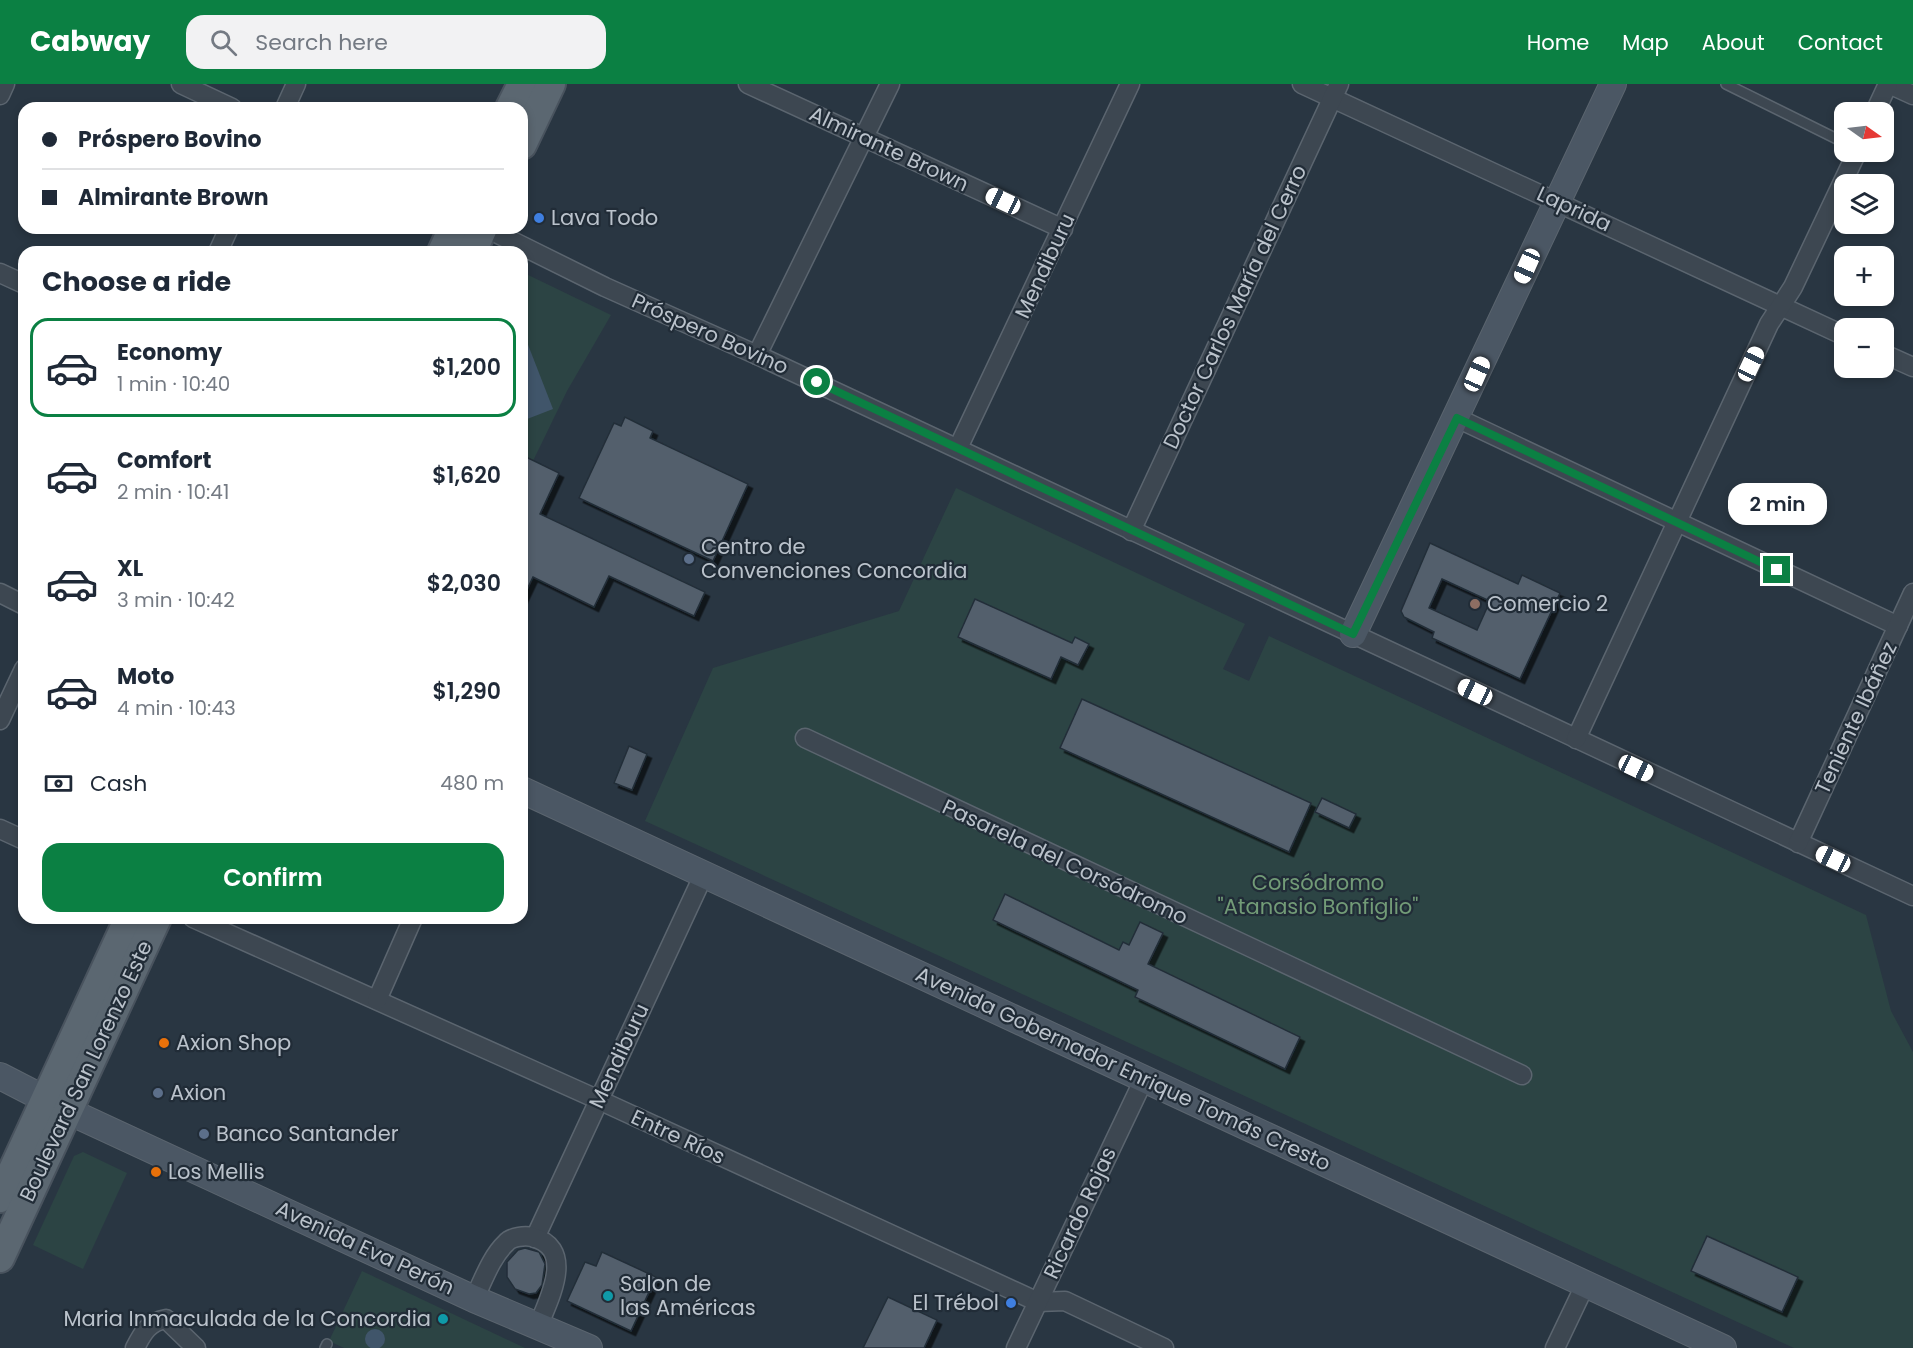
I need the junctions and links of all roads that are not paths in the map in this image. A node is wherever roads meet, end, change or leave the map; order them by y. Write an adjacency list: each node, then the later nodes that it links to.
1 (5, 84): 14 (street)
2 (181, 84): 16 (street)
3 (296, 84): 17 (street)
4 (522, 84): 18 (main road)
5 (551, 84): 20 (main road)
6 (748, 84): 21 (street, Almirante Brown)
7 (890, 84): 21 (street)
8 (1130, 84): 25 (street, Mendiburu)
9 (1302, 84): 13 (street, Laprida)
10 (1612, 84): 24 (street)
11 (1726, 84): 22 (lane)
12 (1888, 84): 15 (street); 19 (street)
13 (1336, 91): 24 (street, Laprida); 39 (street, Doctor Carlos María del Cerro)
14 (0, 95)
15 (1913, 95)
16 (219, 102)
17 (288, 102)
18 (513, 102)
19 (1880, 102)
20 (528, 132)
21 (864, 137): 25 (street, Almirante Brown); 33 (street)
22 (1834, 138)
23 (1852, 162): 31 (street)
24 (1556, 201): 31 (street, Laprida); 36 (street)
25 (1063, 229): 37 (street, Mendiburu)
26 (496, 234): 27 (street, Próspero Bovino)
27 (521, 246)
28 (528, 249): 33 (street, Próspero Bovino)
29 (0, 273): 30 (street)
30 (18, 281)
31 (1781, 306): 32 (street, Laprida); 38 (street)
32 (1834, 331)
33 (757, 355): 37 (street, Próspero Bovino)
34 (1894, 358): 35 (street)
35 (1913, 367)
36 (1457, 418): 38 (street); 44 (street)
37 (958, 448): 39 (street, Próspero Bovino)
38 (1676, 522): 43 (street); 48 (street)
39 (1131, 531): 44 (street, Próspero Bovino)
40 (0, 593): 42 (street)
41 (1913, 593): 43 (street, Teniente Ibáñez)
42 (18, 601)
43 (1898, 626): 52 (street, Teniente Ibáñez)
44 (1353, 634): 48 (street, Próspero Bovino)
45 (18, 682): 46 (street)
46 (0, 720)
47 (805, 738): 60 (street, Pasarela del Corsódromo)
48 (1576, 739): 52 (street, Próspero Bovino)
49 (528, 793): 53 (street, Avenida Gobernador Enrique Tomás Cresto)
50 (0, 829): 51 (street)
51 (18, 837)
52 (1798, 843): 54 (street, Próspero Bovino)
53 (704, 874): 62 (street, Avenida Gobernador Enrique Tomás Cresto); 63 (street, Mendiburu)
54 (1913, 896)
55 (127, 924): 64 (main road, Boulevard San Lorenzo Este)
56 (154, 924): 64 (main road, Boulevard San Lorenzo Este)
57 (206, 924): 59 (street, Entre Ríos)
58 (410, 924): 59 (street)
59 (377, 1000): 63 (street, Entre Ríos)
60 (1522, 1075)
61 (0, 1076): 64 (street, Avenida Eva Perón)
62 (1144, 1079): 68 (street, Avenida Gobernador Enrique Tomás Cresto); 70 (street, Ricardo Rojas)
63 (598, 1100): 66 (street, Mendiburu); 70 (street, Entre Ríos)
64 (56, 1104): 65 (main road, Boulevard San Lorenzo Este); 67 (main road, Boulevard San Lorenzo Este); 69 (street, Avenida Eva Perón)
65 (0, 1198)
66 (535, 1238): 69 (street); 71 (street)
67 (0, 1258)
68 (1585, 1285): 77 (street); 78 (street, Avenida Gobernador Enrique Tomás Cresto)
69 (474, 1299): 71 (street, Avenida Eva Perón)
70 (1038, 1302): 75 (street, Ricardo Rojas); 76 (street, Entre Ríos)
71 (539, 1324): 74 (street, Avenida Eva Perón)
72 (135, 1348): 73 (street)
73 (196, 1348)
74 (589, 1348)
75 (1016, 1348)
76 (1164, 1348)
77 (1555, 1348)
78 (1723, 1348)

